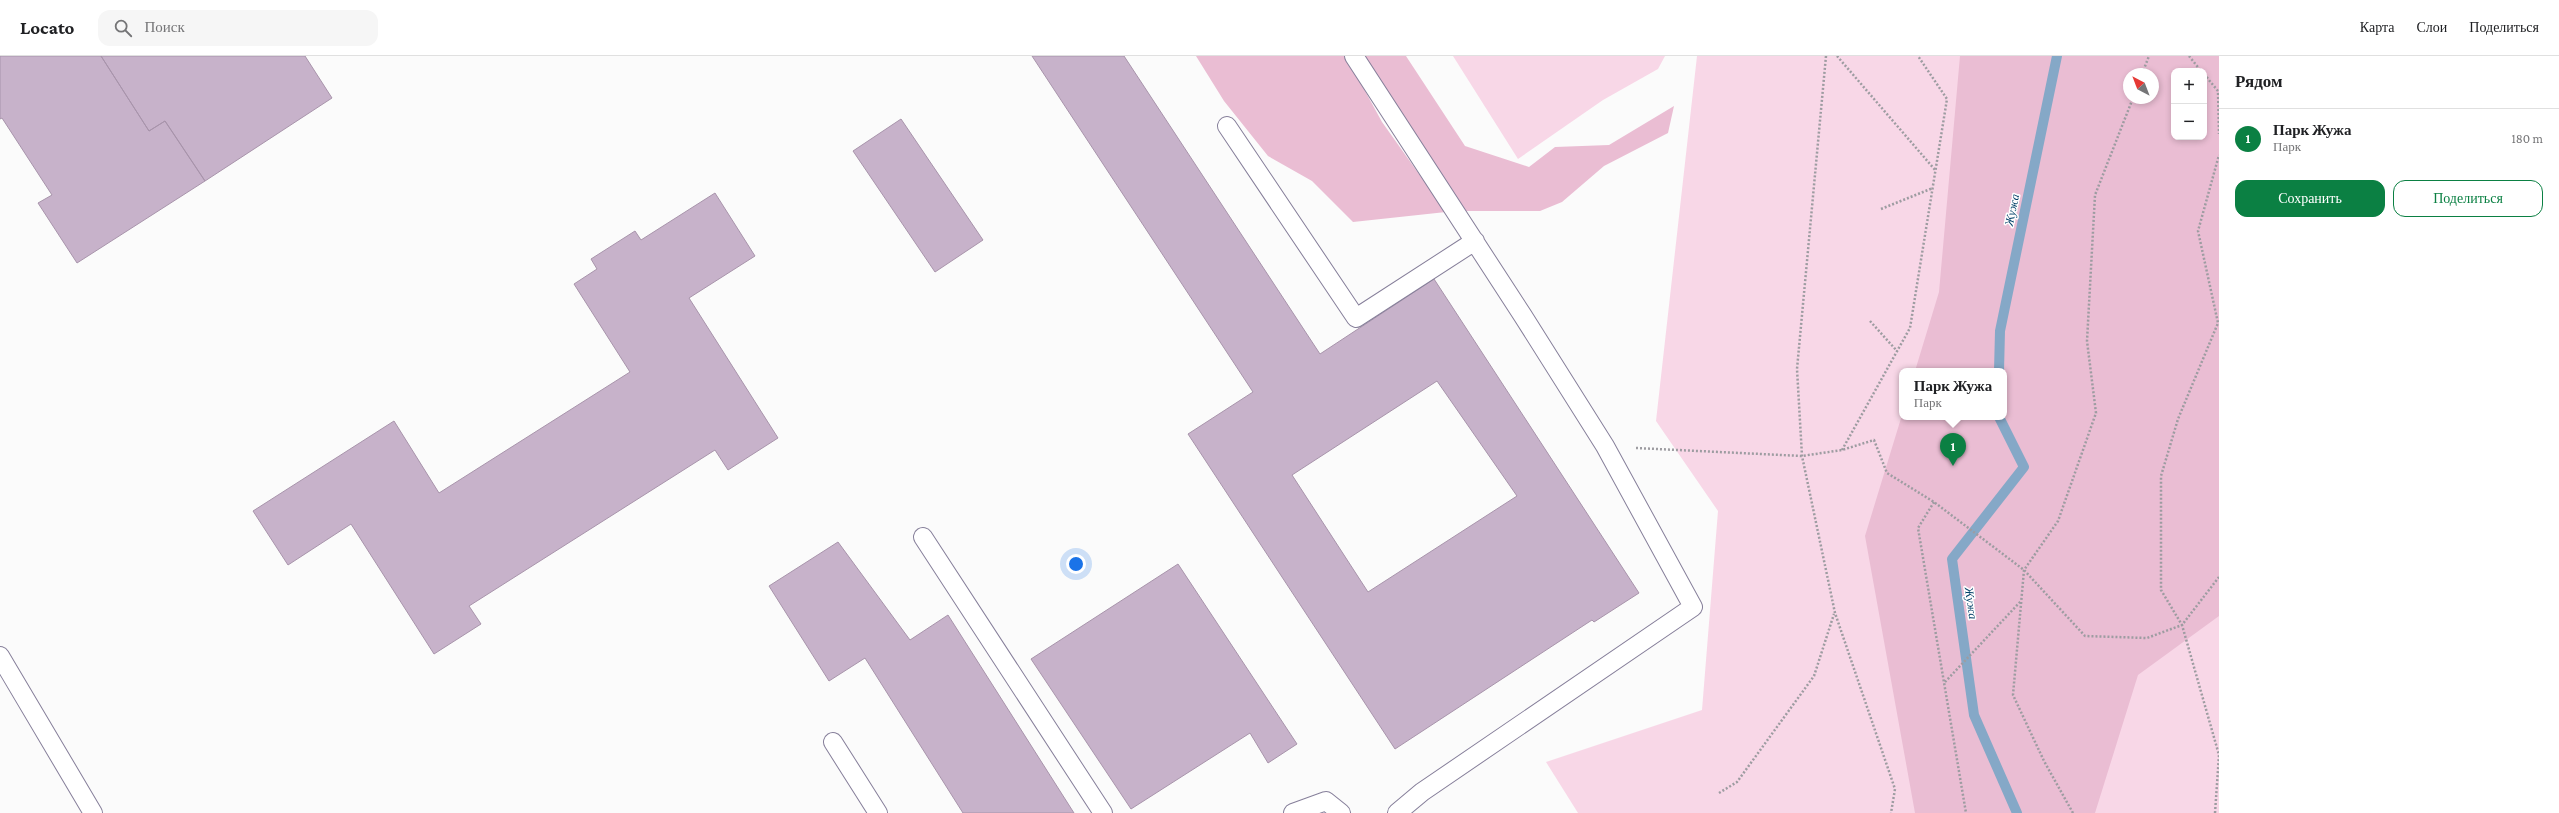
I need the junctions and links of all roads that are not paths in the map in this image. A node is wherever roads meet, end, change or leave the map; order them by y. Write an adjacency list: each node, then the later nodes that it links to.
1 (1354, 56): 3 (lane)
2 (1227, 126): 3 (lane)
3 (1475, 241): 12 (lane)
4 (923, 537): 9 (lane)
5 (0, 656): 7 (lane)
6 (833, 742): 8 (lane)
7 (93, 813)
8 (878, 813)
9 (1103, 813)
10 (1293, 813): 11 (lane)
11 (1341, 813)
12 (1397, 813)

